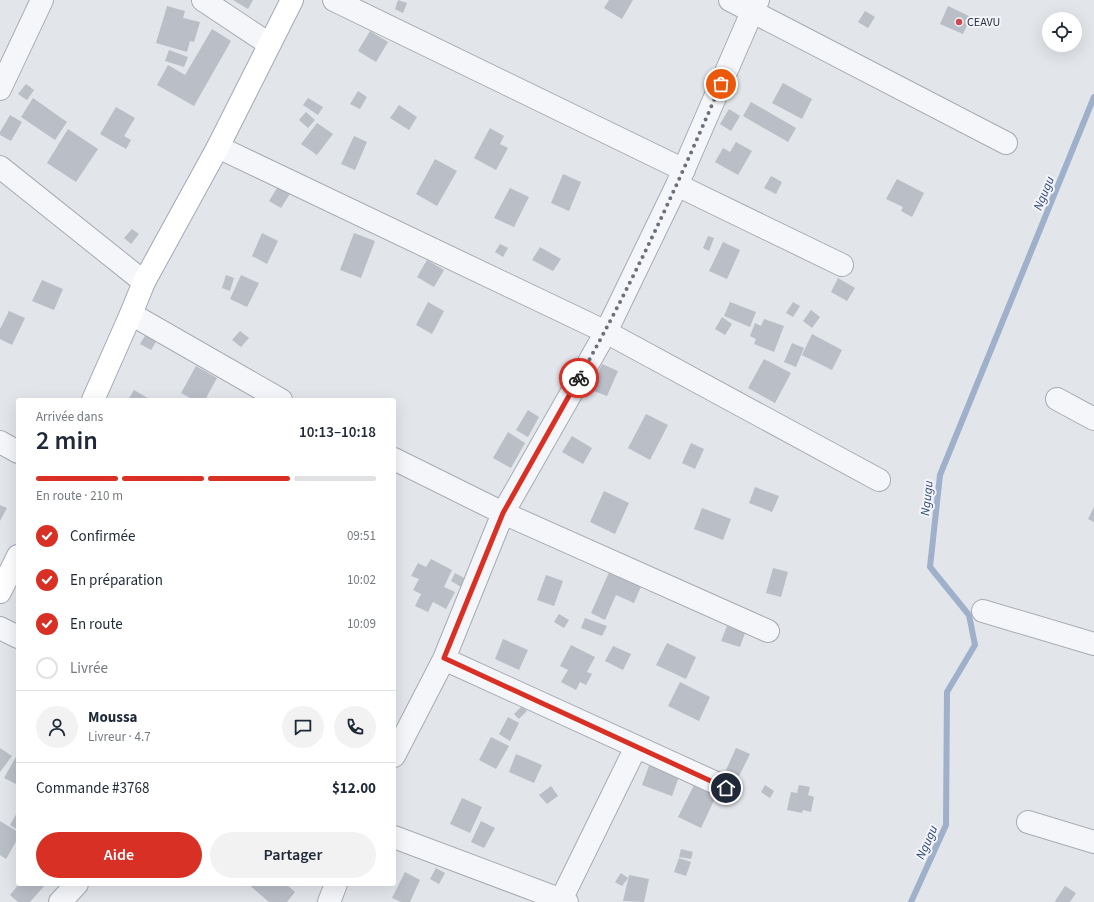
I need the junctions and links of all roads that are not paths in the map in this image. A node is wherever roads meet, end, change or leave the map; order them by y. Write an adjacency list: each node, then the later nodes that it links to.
1 (42, 0): 8 (street)
2 (203, 0): 7 (street)
3 (292, 0): 7 (main road)
4 (334, 0): 12 (street)
5 (730, 0): 6 (street)
6 (755, 6): 9 (street); 12 (street)
7 (269, 44): 10 (main road)
8 (0, 89)
9 (1006, 143)
10 (218, 146): 14 (main road); 16 (street)
11 (0, 167): 14 (street)
12 (680, 178): 13 (street); 16 (street)
13 (842, 265)
14 (144, 282): 15 (main road)
15 (131, 314): 17 (main road); 18 (street)
16 (606, 332): 24 (street); 25 (street)
17 (94, 398)
18 (278, 398)
19 (1057, 399): 20 (street)
20 (1094, 419)
21 (0, 442): 22 (street)
22 (16, 451)
23 (396, 460): 25 (street)
24 (879, 480)
25 (503, 513): 30 (street); 33 (street)
26 (16, 560): 27 (main road)
27 (0, 592)
28 (983, 611): 32 (street)
29 (0, 628): 31 (street)
30 (768, 631)
31 (16, 636)
32 (1094, 644)
33 (444, 658): 34 (street); 35 (street)
34 (636, 747): 36 (street); 42 (street)
35 (396, 752)
36 (726, 788)
37 (1028, 822): 39 (street)
38 (396, 838): 42 (street)
39 (1094, 842)
40 (75, 886): 43 (street)
41 (335, 886): 44 (street)
42 (563, 901)
43 (60, 902)
44 (329, 902)

